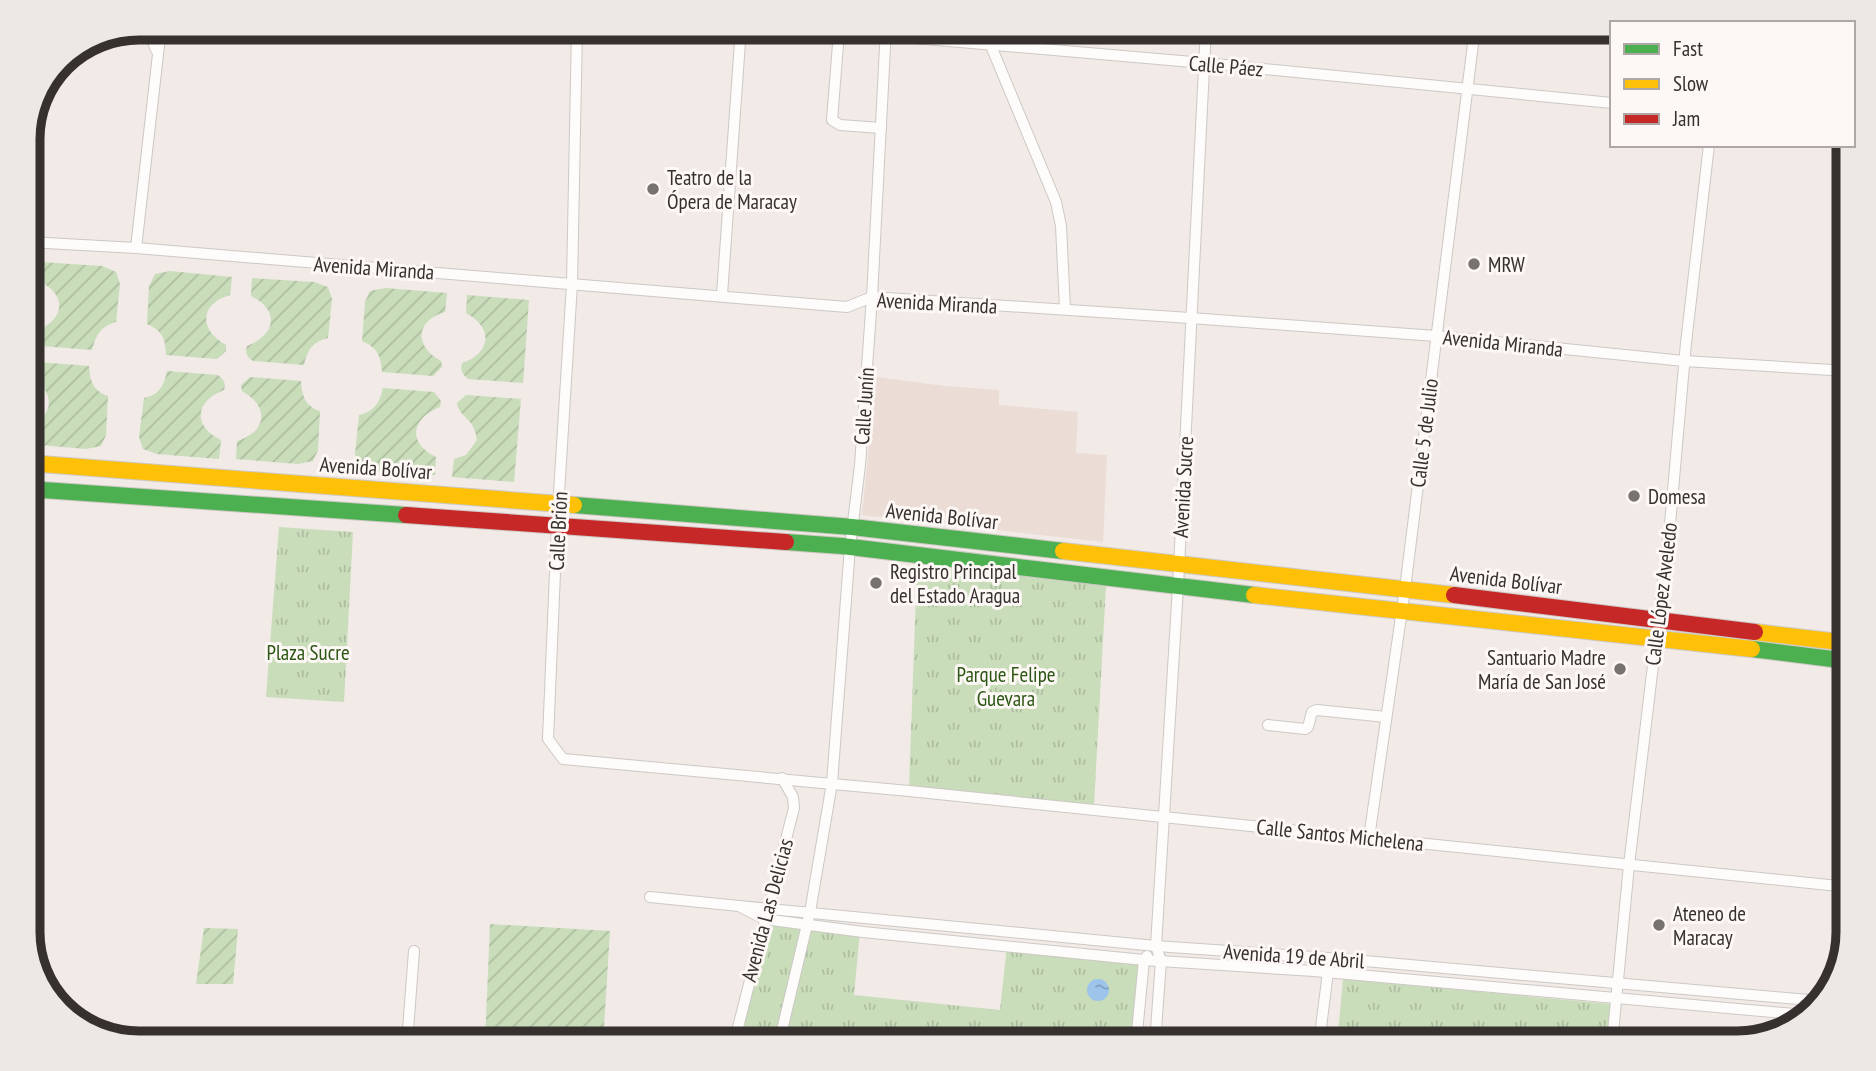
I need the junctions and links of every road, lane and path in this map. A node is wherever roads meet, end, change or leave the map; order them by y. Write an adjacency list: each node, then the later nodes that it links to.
1 (152, 40): 11 (street)
2 (159, 40): 11 (street)
3 (577, 40): 19 (street, Calle Brión)
4 (740, 40): 20 (street)
5 (838, 40): 15 (street)
6 (886, 40): 15 (street, Calle Junín)
7 (943, 40): 10 (street, Calle Páez)
8 (1206, 40): 12 (street, Avenida Sucre)
9 (1473, 40): 13 (street, Calle 5 de Julio)
10 (991, 46): 12 (street, Calle Páez); 22 (street)
11 (157, 54): 18 (street)
12 (1205, 63): 13 (street, Calle Páez); 23 (street, Avenida Sucre)
13 (1467, 89): 14 (street, Calle Páez); 24 (street, Calle 5 de Julio)
14 (1610, 103)
15 (881, 128): 21 (street, Calle Junín)
16 (1709, 147): 25 (street, Calle López Aveledo)
17 (40, 243): 18 (street, Avenida Miranda)
18 (136, 248): 19 (street, Avenida Miranda)
19 (572, 284): 20 (street, Avenida Miranda); 29 (street, Calle Brión)
20 (722, 295): 21 (street, Avenida Miranda)
21 (872, 297): 22 (street, Avenida Miranda); 31 (street, Calle Junín)
22 (1065, 309): 23 (street, Avenida Miranda)
23 (1191, 317): 24 (street, Avenida Miranda); 33 (street, Avenida Sucre)
24 (1436, 336): 25 (street, Avenida Miranda); 35 (street, Calle 5 de Julio)
25 (1685, 361): 26 (street, Avenida Miranda); 37 (street, Calle López Aveledo)
26 (1836, 370)
27 (40, 464): 29 (main road, Avenida Bolívar)
28 (40, 490): 30 (main road, Avenida Bolívar)
29 (559, 503): 30 (street, Calle Brión); 31 (main road, Avenida Bolívar)
30 (557, 525): 32 (main road, Avenida Bolívar); 42 (street, Calle Brión)
31 (852, 527): 32 (street, Calle Junín); 33 (main road, Avenida Bolívar)
32 (850, 547): 34 (main road, Avenida Bolívar); 43 (street, Calle Junín)
33 (1179, 564): 34 (street, Avenida Sucre); 35 (main road, Avenida Bolívar)
34 (1178, 587): 36 (main road, Avenida Bolívar); 44 (street, Avenida Sucre)
35 (1405, 589): 36 (street, Calle 5 de Julio); 37 (main road, Avenida Bolívar)
36 (1400, 611): 37 (main road, Avenida Bolívar); 40 (street, Calle 5 de Julio)
37 (1658, 629): 38 (main road, Avenida Bolívar); 39 (main road, Avenida Bolívar); 46 (street, Calle López Aveledo)
38 (1836, 642)
39 (1836, 659)
40 (1386, 717): 41 (street); 45 (street, Calle 5 de Julio)
41 (1268, 725)
42 (782, 778): 43 (street, Calle Brión); 50 (street, Avenida Las Delicias)
43 (832, 783): 44 (street, Calle Santos Michelena); 51 (street, Avenida Las Delicias)
44 (1164, 817): 45 (street, Calle Santos Michelena); 54 (street, Avenida Sucre)
45 (1369, 838): 46 (street, Calle Santos Michelena)
46 (1629, 865): 47 (street, Calle Santos Michelena); 59 (street, Calle López Aveledo)
47 (1836, 886)
48 (650, 897): 49 (street, Avenida 19 de Abril)
49 (739, 906): 50 (street, Avenida 19 de Abril); 52 (street, Avenida 19 de Abril)
50 (768, 907): 51 (street, Avenida 19 de Abril); 52 (street, Avenida Las Delicias)
51 (810, 912): 53 (street, Avenida Las Delicias); 54 (street, Avenida 19 de Abril)
52 (764, 919): 53 (street, Avenida 19 de Abril); 64 (street, Avenida Las Delicias)
53 (807, 926): 56 (street, Avenida 19 de Abril); 65 (street, Avenida Las Delicias)
54 (1156, 946): 56 (street); 57 (street, Avenida Sucre); 59 (street, Avenida 19 de Abril)
55 (414, 951): 63 (street)
56 (1144, 960): 57 (street, Avenida 19 de Abril); 66 (street)
57 (1161, 961): 58 (street, Avenida 19 de Abril); 67 (street, Avenida Sucre)
58 (1328, 972): 60 (street, Avenida 19 de Abril); 68 (street)
59 (1618, 982): 60 (street, Calle López Aveledo); 61 (street, Avenida 19 de Abril)
60 (1617, 997): 62 (street, Avenida 19 de Abril); 69 (street, Calle López Aveledo)
61 (1809, 1000)
62 (1791, 1014)
63 (408, 1031)
64 (737, 1031)
65 (782, 1031)
66 (1137, 1031)
67 (1156, 1031)
68 (1321, 1031)
69 (1613, 1031)

